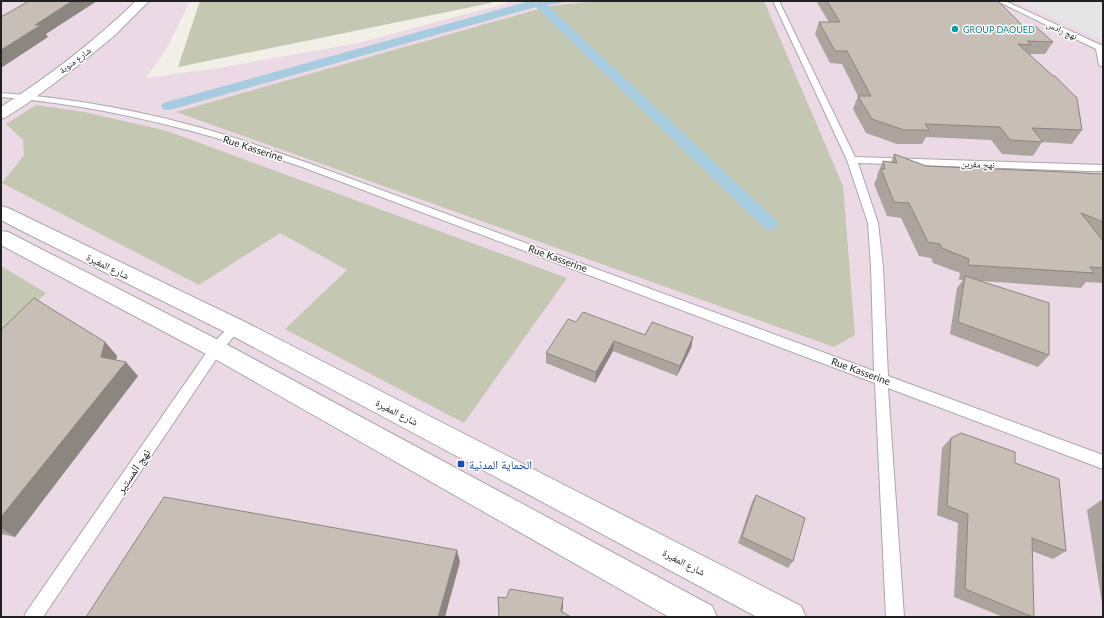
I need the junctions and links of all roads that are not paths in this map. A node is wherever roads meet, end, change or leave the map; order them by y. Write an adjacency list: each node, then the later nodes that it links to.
1 (143, 1): 7 (street, شارع منوبة)
2 (776, 1): 9 (lane)
3 (1000, 1): 4 (lane, نهج رادس)
4 (1101, 49): 5 (lane)
5 (1103, 65)
6 (1, 95): 7 (lane, Rue Kasserine)
7 (26, 97): 8 (street, شارع منوبة); 15 (lane, Rue Kasserine)
8 (1, 114)
9 (852, 160): 10 (lane, نهج مقرين); 15 (lane)
10 (1103, 168)
11 (1, 212): 13 (street, شارع المغيرة)
12 (1, 237): 14 (street)
13 (235, 327): 14 (lane, نهج المستير); 19 (street, شارع المغيرة)
14 (216, 349): 17 (lane, نهج المستير); 18 (street)
15 (881, 379): 16 (lane, Rue Kasserine); 20 (lane)
16 (1103, 462)
17 (33, 617)
18 (701, 617)
19 (790, 617)
20 (895, 617)

